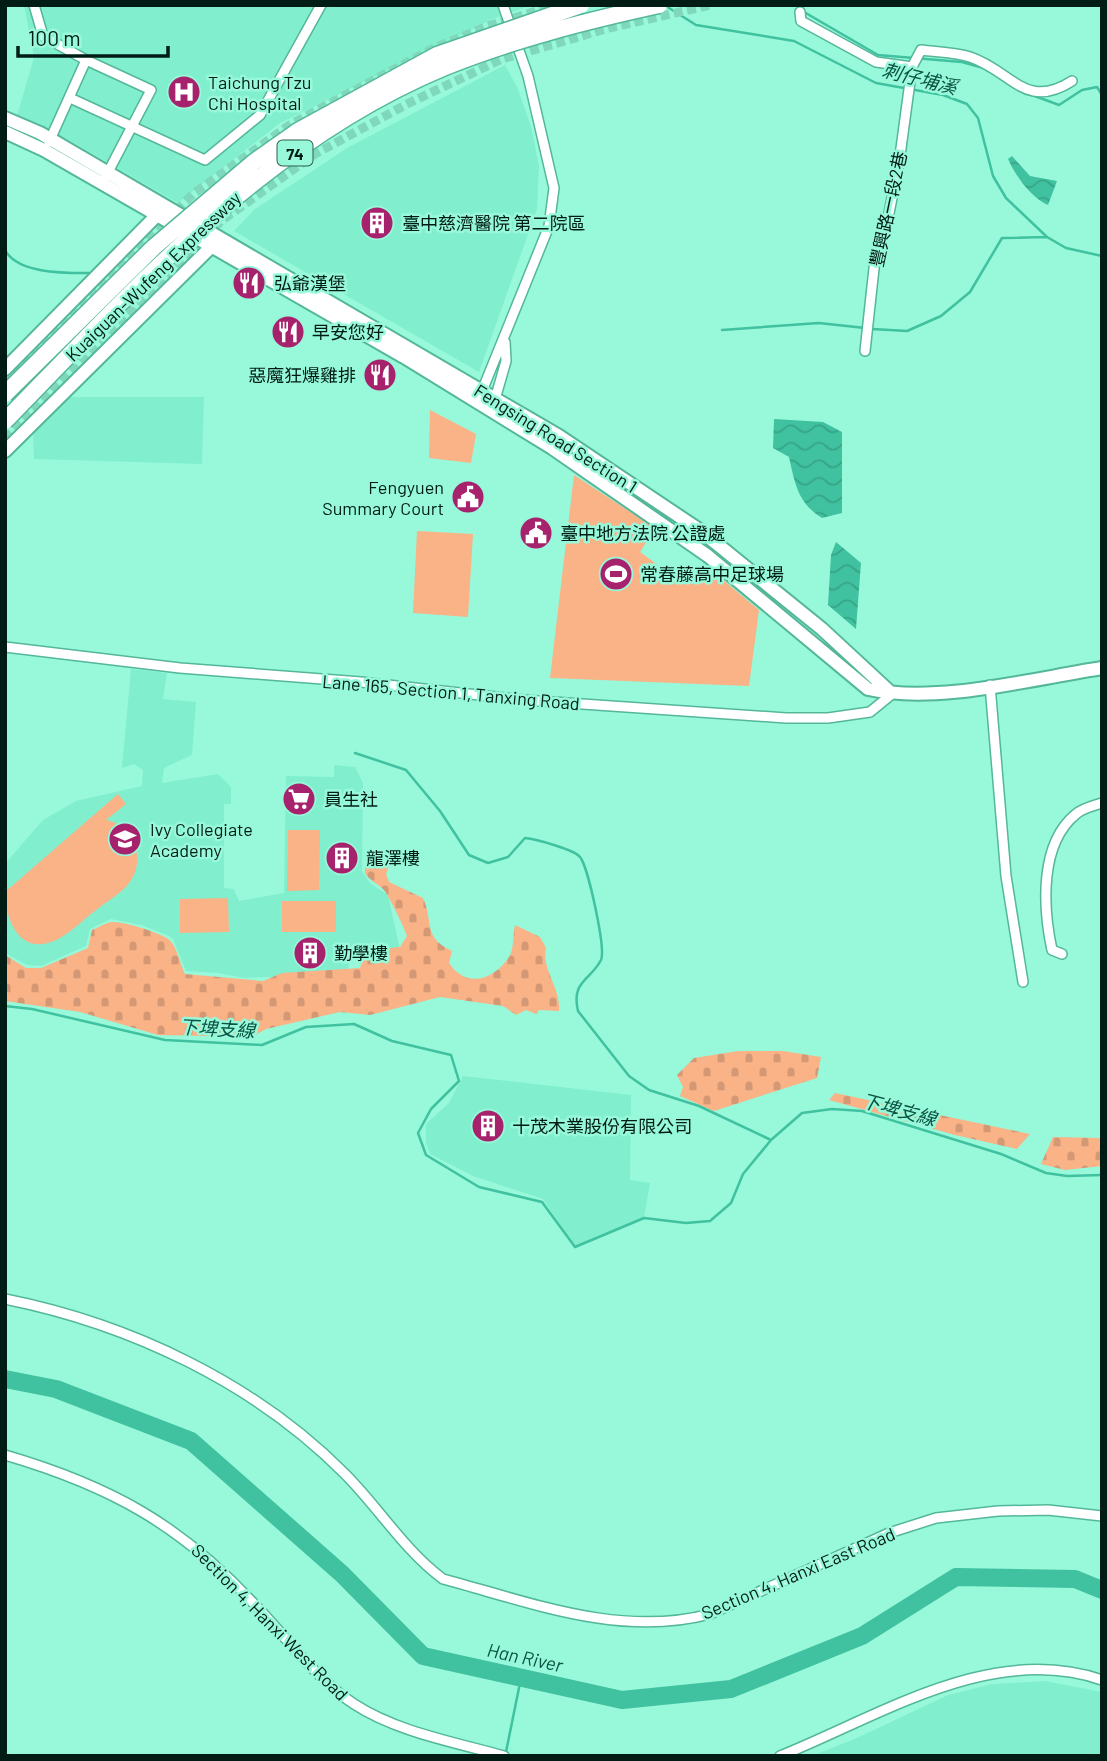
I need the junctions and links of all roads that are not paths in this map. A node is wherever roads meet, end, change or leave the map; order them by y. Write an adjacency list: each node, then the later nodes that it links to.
1 (34, 5): 7 (street)
2 (321, 5): 12 (street)
3 (503, 5): 18 (street)
4 (581, 5): 21 (highway, Kuaiguan-Wufeng Expressway / 74, bridge)
5 (659, 5): 24 (highway, Kuaiguan-Wufeng Expressway / 74, bridge)
6 (800, 12): 8 (street)
7 (86, 60): 10 (street); 12 (street)
8 (912, 67): 9 (street); 19 (street, 豐興路一段2巷)
9 (1072, 81)
10 (70, 97): 12 (street); 14 (street)
11 (5, 118): 14 (street, Fengsing Road Section 1)
12 (132, 127): 15 (street)
13 (5, 132): 14 (street, Fengsing Road Section 1)
14 (47, 145): 15 (street, Fengsing Road Section 1)
15 (105, 178): 16 (street, Fengsing Road Section 1)
16 (161, 210): 17 (street, Fengsing Road Section 1); 20 (street)
17 (214, 243): 22 (street, Fengsing Road Section 1); 25 (street)
18 (505, 342): 22 (street); 23 (street)
19 (865, 351)
20 (5, 369)
21 (5, 394)
22 (480, 398): 23 (street, Fengsing Road Section 1)
23 (493, 405): 29 (street, Fengsing Road Section 1)
24 (5, 421)
25 (5, 452)
26 (5, 647): 29 (street, Lane 165, Section 1, Tanxing Road)
27 (1102, 668): 28 (street)
28 (989, 685): 29 (street); 32 (street)
29 (892, 694)
30 (1102, 803): 31 (street)
31 (1062, 954)
32 (1023, 982)
33 (5, 1298): 35 (street, Section 4, Hanxi East Road)
34 (5, 1455): 37 (street, Section 4, Hanxi West Road)
35 (1102, 1516)
36 (1102, 1680): 38 (street)
37 (502, 1755)
38 (780, 1756)

